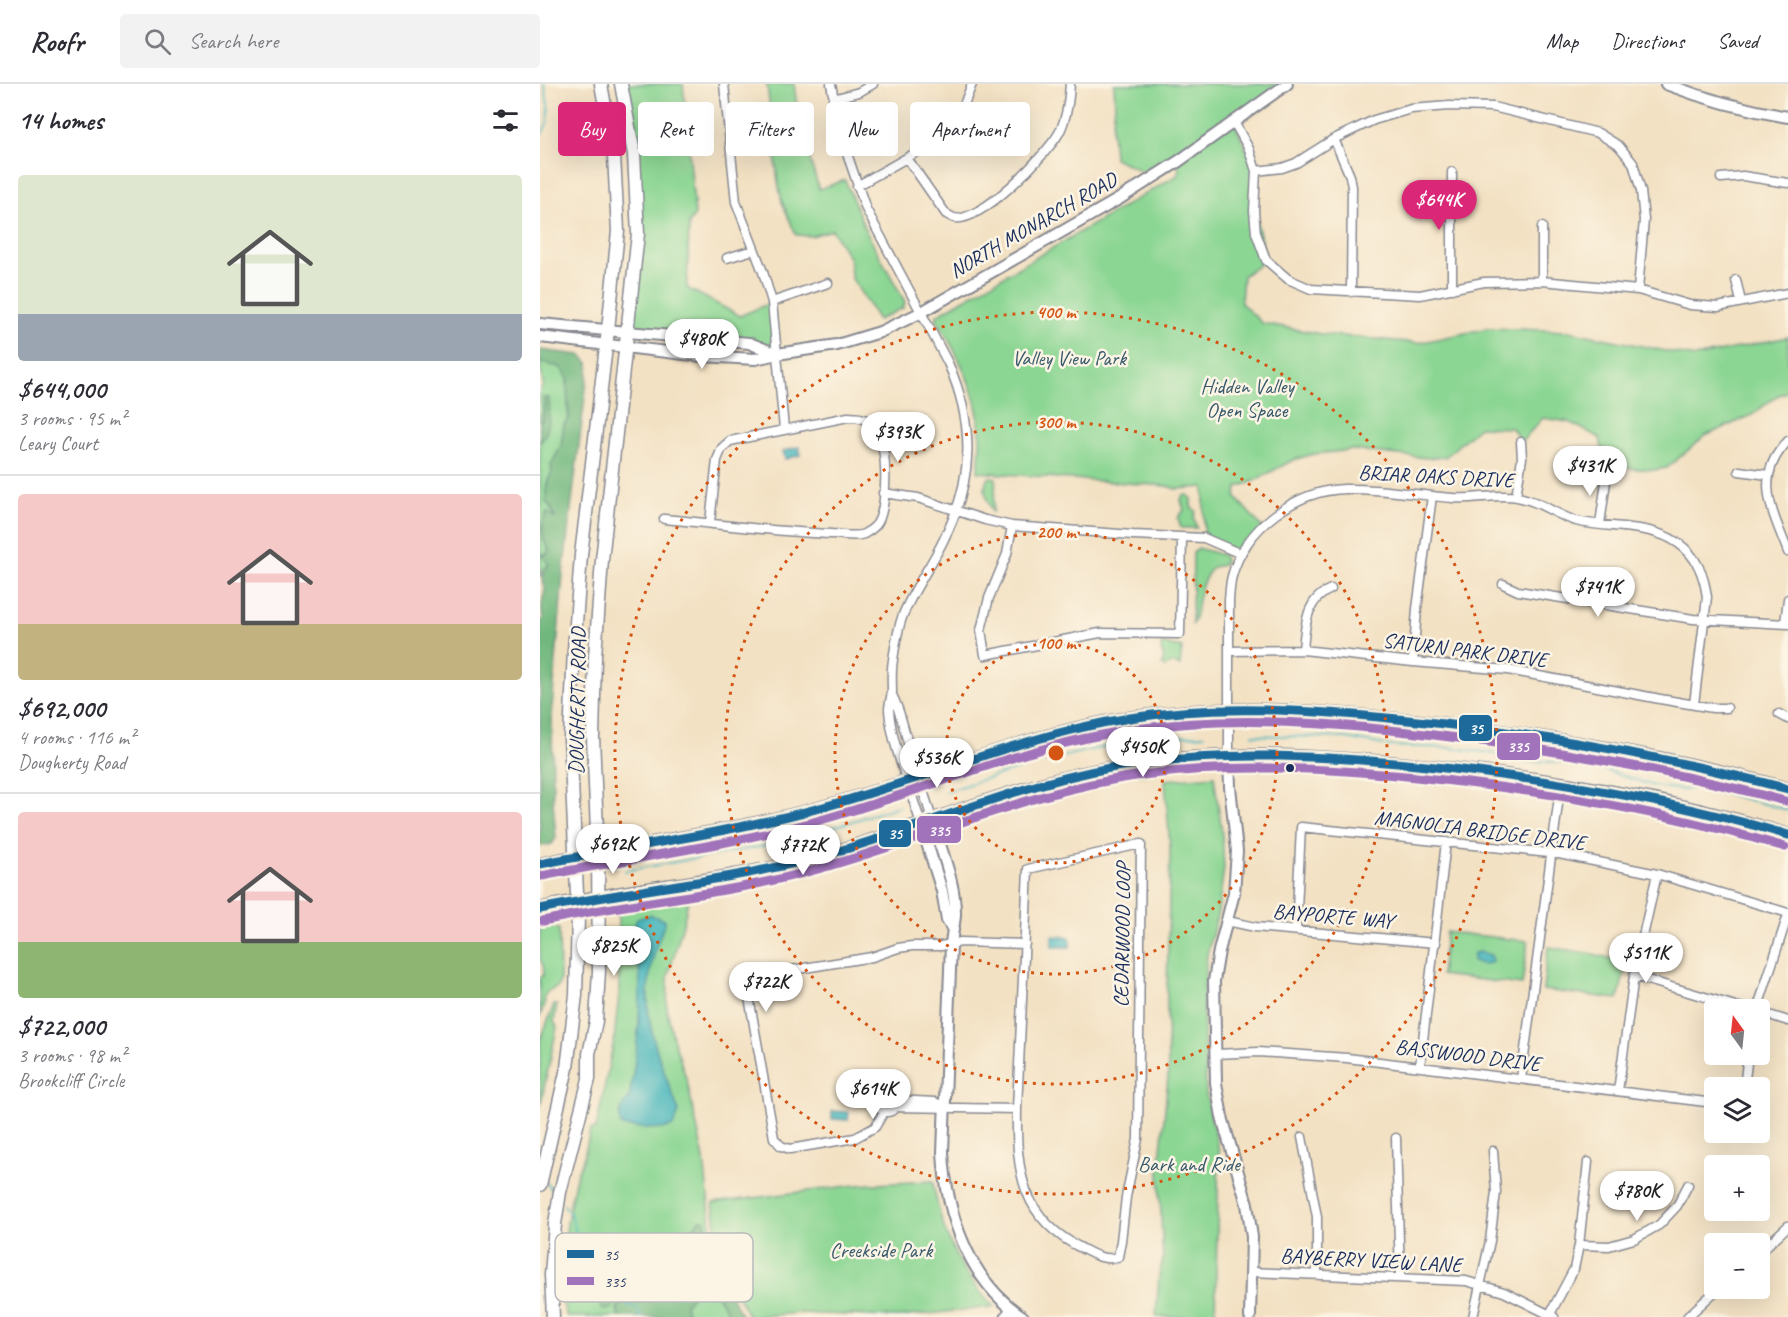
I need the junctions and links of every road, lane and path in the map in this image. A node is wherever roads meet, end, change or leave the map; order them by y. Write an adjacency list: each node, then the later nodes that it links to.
1 (601, 84): 34 (main road, DOUGHERTY ROAD)
2 (621, 84): 35 (main road, DOUGHERTY ROAD)
3 (724, 84): 21 (street)
4 (831, 84): 10 (street)
5 (873, 84): 10 (street)
6 (972, 84): 14 (street)
7 (1070, 84): 14 (street)
8 (1287, 84): 12 (street, NORTH MONARCH ROAD)
9 (1665, 84): 11 (street)
10 (833, 99): 19 (street)
11 (1788, 117)
12 (1234, 122): 15 (street); 32 (street, NORTH MONARCH ROAD)
13 (1334, 140): 15 (street); 27 (street); 28 (street)
14 (907, 158): 19 (street)
15 (1256, 171): 28 (street)
16 (1452, 172): 26 (street)
17 (1721, 178): 18 (street)
18 (1788, 183)
19 (857, 186): 32 (street)
20 (1542, 227): 23 (street)
21 (753, 250): 22 (street); 30 (street)
22 (727, 258)
23 (1542, 280): 26 (street); 27 (street)
24 (1736, 280): 31 (street)
25 (828, 283): 30 (street)
26 (1452, 289): 28 (street)
27 (1638, 290): 31 (street)
28 (1351, 292)
29 (1788, 293): 31 (street)
30 (772, 302): 39 (street)
31 (1741, 302)
32 (920, 313): 39 (street, NORTH MONARCH ROAD); 49 (street)
33 (540, 324): 34 (street, NORTH MONARCH ROAD)
34 (608, 330): 35 (street, NORTH MONARCH ROAD); 37 (main road, DOUGHERTY ROAD)
35 (627, 333): 38 (main road, DOUGHERTY ROAD); 39 (street, NORTH MONARCH ROAD)
36 (540, 337): 37 (street, NORTH MONARCH ROAD)
37 (606, 346): 38 (street, NORTH MONARCH ROAD); 79 (main road, DOUGHERTY ROAD)
38 (625, 347): 39 (street, NORTH MONARCH ROAD); 78 (main road, DOUGHERTY ROAD)
39 (777, 354): 40 (street)
40 (784, 429): 46 (street); 51 (street)
41 (1788, 441): 45 (street)
42 (1521, 442): 48 (street)
43 (1738, 471): 45 (street)
44 (1607, 474): 52 (street)
45 (1768, 475): 55 (street)
46 (883, 493): 49 (street); 51 (street)
47 (1432, 496): 48 (street, BRIAR OAKS DRIVE); 56 (street, BRIAR OAKS DRIVE); 64 (street)
48 (1516, 496): 52 (street, BRIAR OAKS DRIVE)
49 (956, 510): 53 (street); 71 (street)
50 (664, 519): 51 (street)
51 (710, 522)
52 (1600, 524): 60 (street, BRIAR OAKS DRIVE)
53 (1012, 526): 54 (street); 54 (street)
54 (1182, 538): 56 (street)
55 (1788, 552)
56 (1241, 554): 63 (street, BRIAR OAKS DRIVE)
57 (1503, 584): 60 (street)
58 (1331, 590): 62 (street)
59 (1788, 598): 61 (street)
60 (1705, 619): 61 (street); 65 (street, BRIAR OAKS DRIVE)
61 (1787, 623)
62 (1303, 650): 63 (street, SATURN PARK DRIVE); 64 (street, SATURN PARK DRIVE)
63 (1229, 651): 67 (street, BRIAR OAKS DRIVE)
64 (1413, 662): 65 (street, SATURN PARK DRIVE)
65 (1694, 704): 66 (street, SATURN PARK DRIVE)
66 (1727, 708)
67 (1229, 709): 70 (street, BRIAR OAKS DRIVE); 71 (main road); 73 (main road)
68 (1779, 714): 69 (street)
69 (1788, 719)
70 (1228, 755): 72 (main road); 74 (main road); 86 (street)
71 (914, 778): 74 (street); 78 (main road)
72 (1561, 782): 75 (main road); 77 (street)
73 (1788, 789)
74 (926, 822): 82 (main road); 89 (street)
75 (1788, 835)
76 (1446, 842): 77 (street, MAGNOLIA BRIDGE DRIVE); 87 (street, MAGNOLIA BRIDGE DRIVE); 88 (street)
77 (1550, 853): 81 (street, MAGNOLIA BRIDGE DRIVE); 98 (street)
78 (598, 854): 79 (main road); 82 (main road, DOUGHERTY ROAD)
79 (575, 857): 80 (main road); 83 (main road, DOUGHERTY ROAD)
80 (540, 864)
81 (1657, 874): 85 (street, MAGNOLIA BRIDGE DRIVE); 91 (street)
82 (599, 896): 83 (main road); 121 (main road, DOUGHERTY ROAD)
83 (577, 900): 84 (main road); 109 (main road, DOUGHERTY ROAD)
84 (540, 909)
85 (1788, 914): 93 (street, MAGNOLIA BRIDGE DRIVE)
86 (1227, 921): 87 (street, BAYPORTE WAY); 96 (street)
87 (1296, 930): 88 (street, BAYPORTE WAY)
88 (1436, 943): 97 (street)
89 (951, 944): 90 (street); 102 (street); 104 (street)
90 (1024, 944): 103 (street, CEDARWOOD LOOP); 103 (street, CEDARWOOD LOOP)
91 (1634, 976): 92 (street); 99 (street)
92 (1712, 999)
93 (1762, 999)
94 (1770, 1015): 95 (street)
95 (1788, 1021)
96 (1216, 1054): 97 (street, BASSWOOD DRIVE); 114 (street)
97 (1420, 1066): 98 (street, BASSWOOD DRIVE)
98 (1521, 1079): 99 (street, BASSWOOD DRIVE)
99 (1618, 1091): 100 (street, BASSWOOD DRIVE)
100 (1704, 1102)
101 (896, 1104): 102 (street); 104 (street); 104 (street)
102 (945, 1107): 103 (street); 119 (street)
103 (1017, 1109)
104 (884, 1112)
105 (1302, 1137): 115 (street)
106 (1396, 1138): 116 (street)
107 (1493, 1151): 117 (street)
108 (1588, 1162): 113 (street)
109 (540, 1185)
110 (1688, 1185): 113 (street)
111 (1788, 1227): 112 (street)
112 (1770, 1243)
113 (1579, 1245): 120 (street)
114 (1252, 1272): 115 (street, BAYBERRY VIEW LANE); 124 (street)
115 (1317, 1274): 116 (street, BAYBERRY VIEW LANE)
116 (1400, 1277): 117 (street, BAYBERRY VIEW LANE)
117 (1480, 1285): 120 (street, BAYBERRY VIEW LANE); 125 (street)
118 (1707, 1299): 126 (street)
119 (1012, 1308): 122 (street); 123 (street)
120 (1552, 1316)
121 (553, 1317)
122 (1004, 1317)
123 (1023, 1317)
124 (1250, 1317)
125 (1473, 1317)
126 (1687, 1317)

